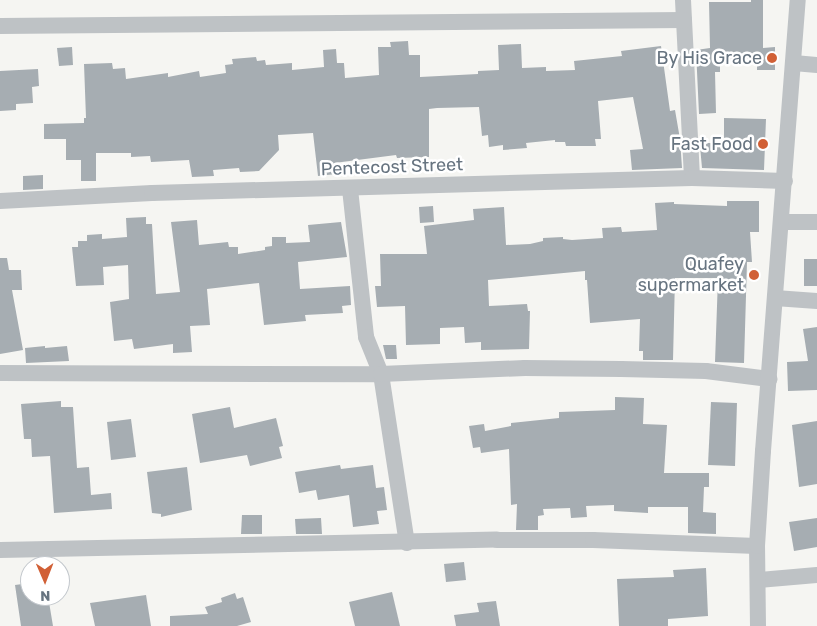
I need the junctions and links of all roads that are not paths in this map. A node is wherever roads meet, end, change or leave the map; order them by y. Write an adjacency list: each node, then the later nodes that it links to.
1 (683, 0): 3 (street)
2 (798, 0): 5 (street)
3 (684, 20): 4 (street); 7 (street)
4 (0, 26)
5 (794, 63): 6 (street); 8 (street)
6 (817, 65)
7 (692, 178): 8 (street, Pentecost Street); 9 (street, Pentecost Street)
8 (785, 181): 11 (street)
9 (350, 188): 10 (street, Pentecost Street); 16 (street)
10 (0, 202)
11 (782, 222): 12 (street); 13 (street)
12 (817, 222)
13 (775, 298): 14 (street); 17 (street)
14 (817, 301)
15 (0, 373): 16 (street)
16 (381, 374): 17 (street); 18 (street)
17 (768, 379): 19 (street)
18 (407, 543): 19 (street); 20 (street)
19 (757, 546): 22 (street)
20 (0, 550)
21 (817, 576): 22 (street)
22 (759, 580): 23 (street)
23 (758, 626)

